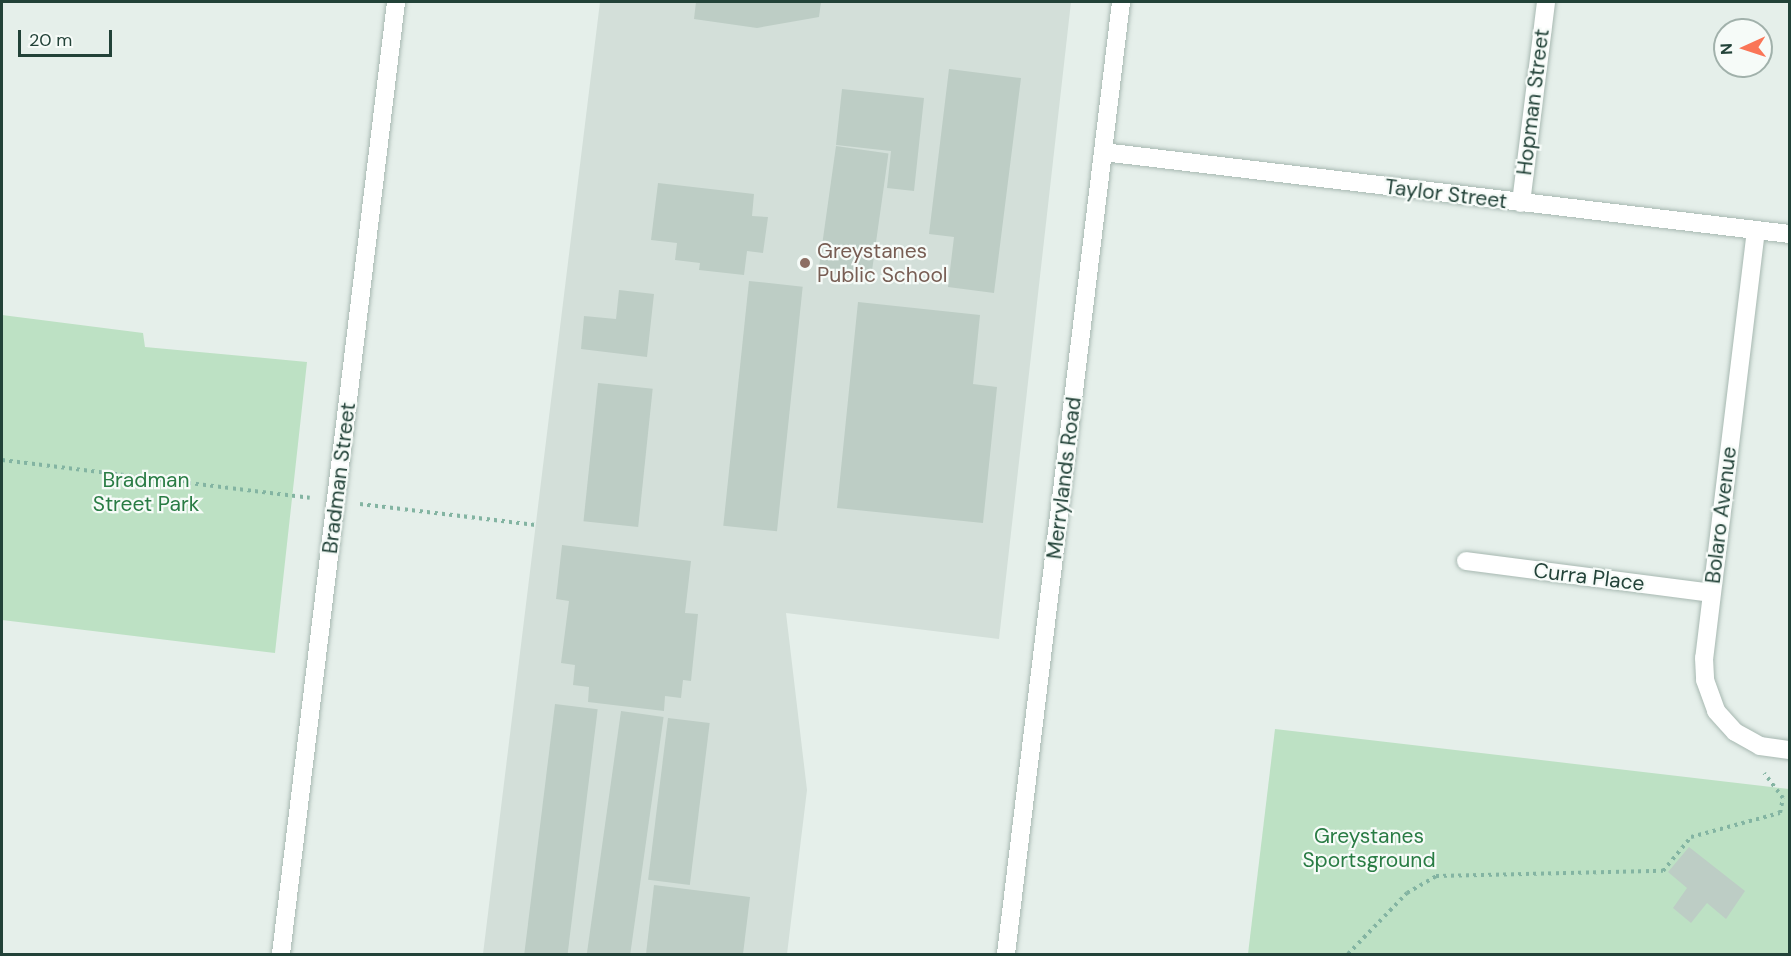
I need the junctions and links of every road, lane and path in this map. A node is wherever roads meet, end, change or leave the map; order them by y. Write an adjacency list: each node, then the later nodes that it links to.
1 (396, 2): 9 (street, Bradman Street)
2 (1121, 2): 4 (street, Merrylands Road)
3 (1546, 2): 5 (street, Hopman Street)
4 (1103, 152): 5 (street, Taylor Street); 16 (street, Merrylands Road)
5 (1521, 203): 6 (street, Taylor Street)
6 (1756, 230): 7 (street, Taylor Street); 12 (street, Bolaro Avenue)
7 (1790, 234)
8 (2, 460): 9 (path)
9 (336, 501): 10 (path); 15 (street, Bradman Street)
10 (536, 525)
11 (1466, 561): 12 (street, Curra Place)
12 (1711, 593): 13 (street, Bolaro Avenue)
13 (1760, 746): 14 (street, Bolaro Avenue); 17 (path)
14 (1790, 750)
15 (281, 954)
16 (1006, 954)
17 (1348, 954)

